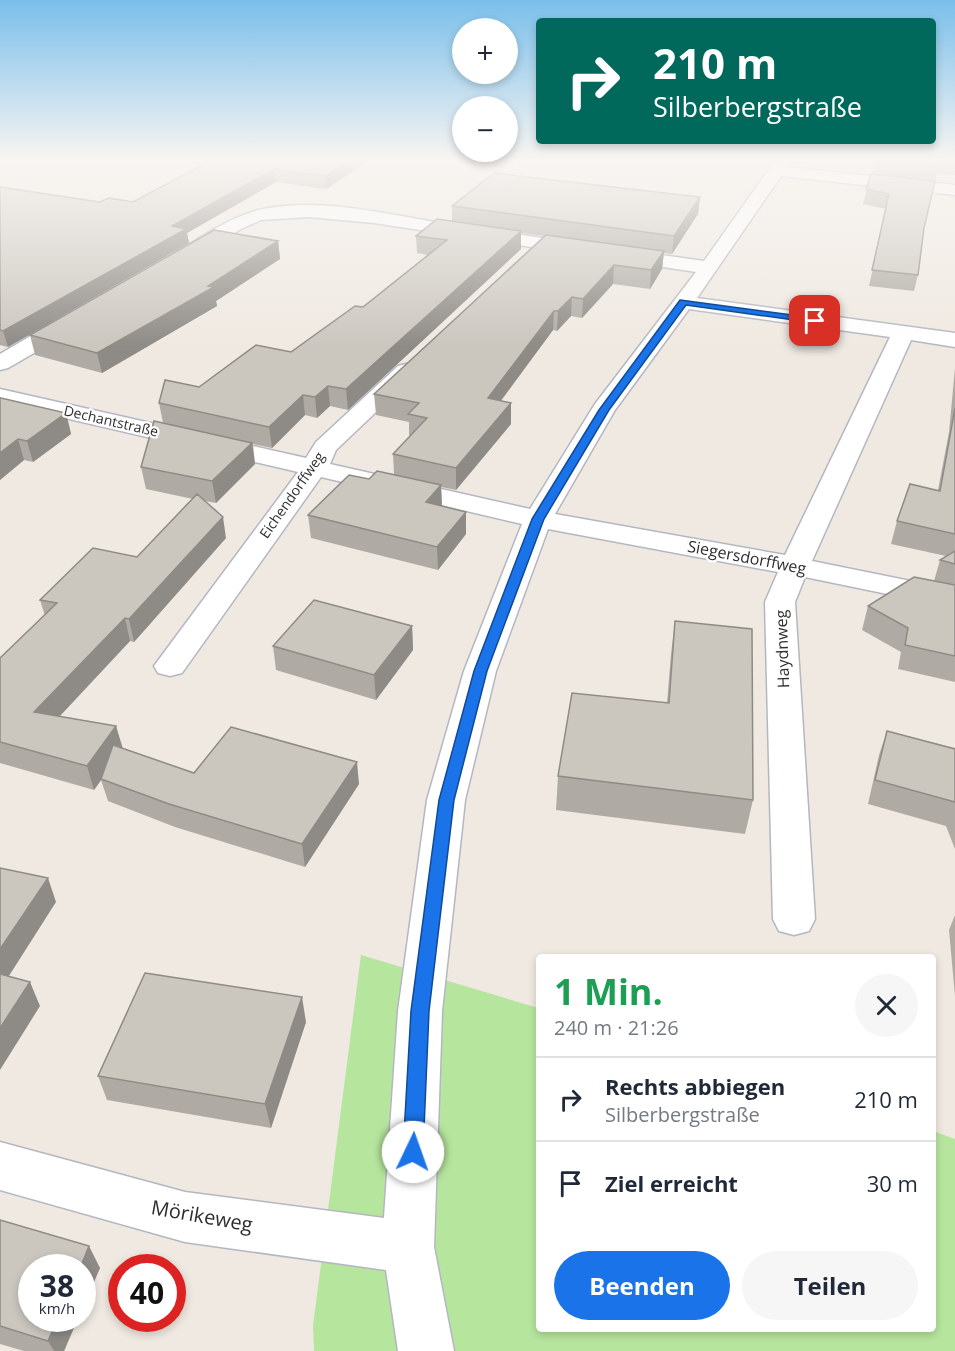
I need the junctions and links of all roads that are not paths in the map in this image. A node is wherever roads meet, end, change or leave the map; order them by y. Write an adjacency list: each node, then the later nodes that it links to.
1 (246, 221): 5 (street)
2 (382, 221): 4 (street)
3 (742, 221): 7 (street)
4 (541, 244): 6 (street); 7 (street)
5 (171, 264)
6 (515, 268)
7 (709, 268): 8 (street)
8 (683, 302): 10 (street); 16 (street)
9 (90, 311): 13 (street)
10 (903, 333): 11 (street); 17 (street, Haydnweg)
11 (955, 340)
12 (420, 358): 15 (street, Eichendorffweg)
13 (0, 363)
14 (0, 396): 15 (street, Dechantstraße)
15 (315, 467): 16 (street, Dechantstraße); 19 (street, Eichendorffweg)
16 (538, 519): 17 (street, Siegersdorffweg); 22 (street)
17 (795, 566): 18 (street, Siegersdorffweg); 20 (street, Haydnweg)
18 (955, 599)
19 (170, 666)
20 (794, 919)
21 (0, 1166): 22 (street, Mörikeweg)
22 (408, 1247): 23 (street)
23 (426, 1351)

